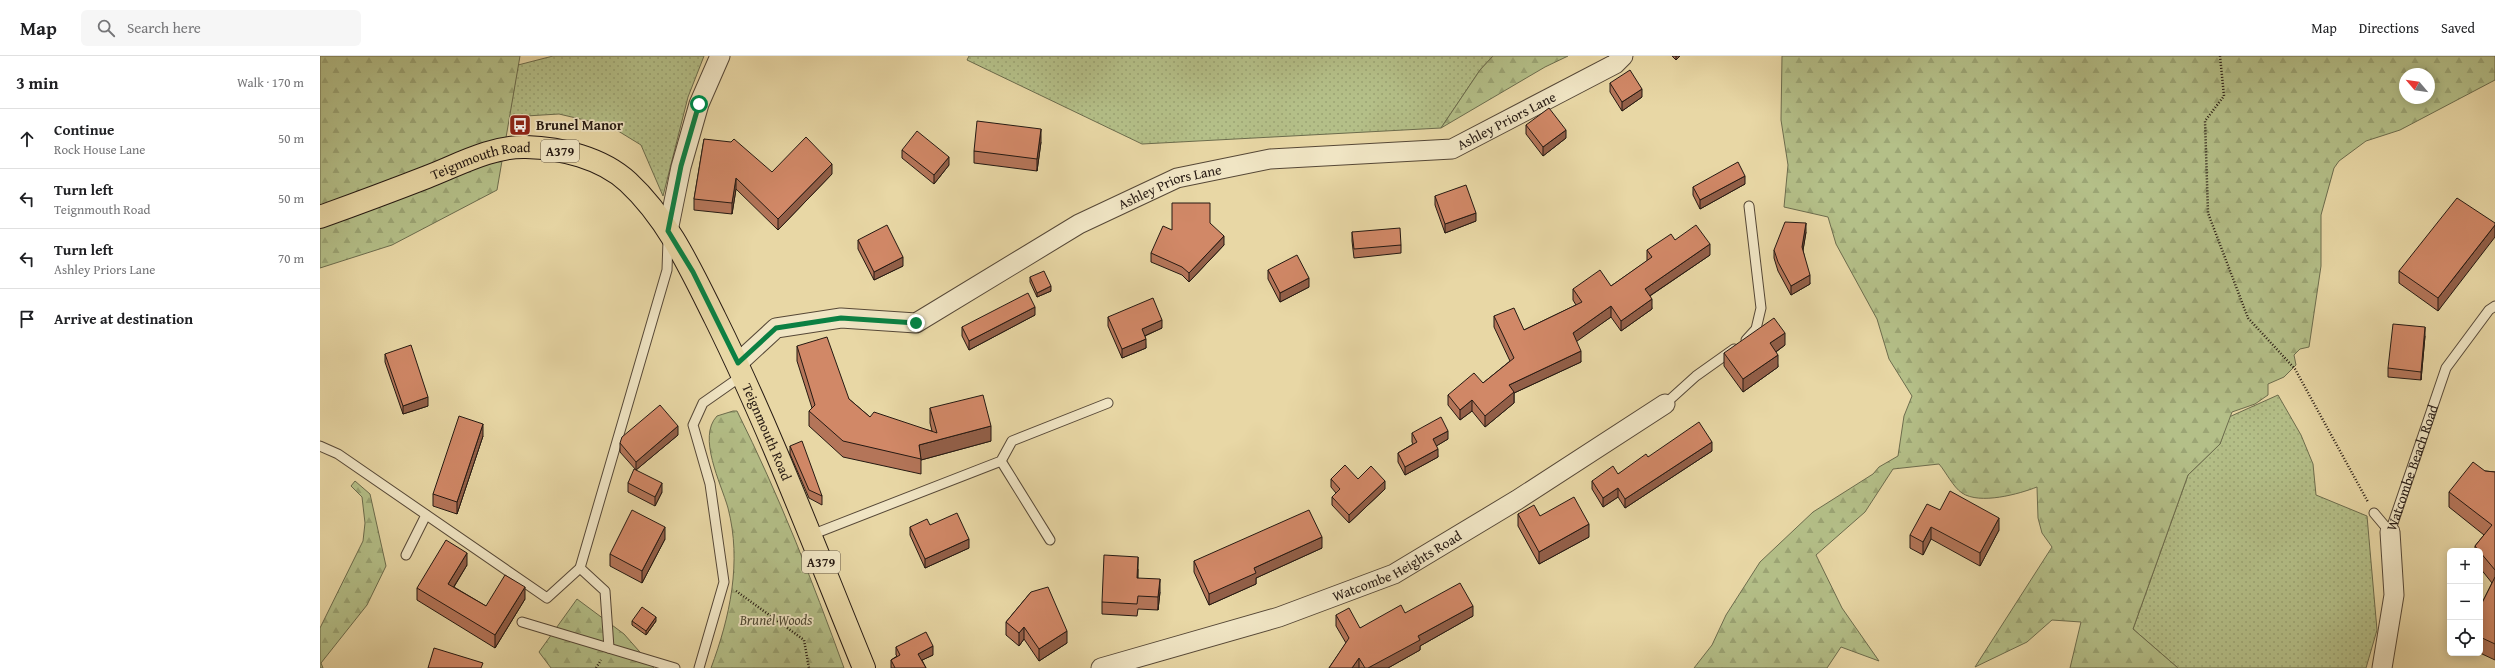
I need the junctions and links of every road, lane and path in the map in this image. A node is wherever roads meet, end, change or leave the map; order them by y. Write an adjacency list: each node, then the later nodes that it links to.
1 (720, 56): 6 (street)
2 (1623, 56): 8 (street, Ashley Priors Lane)
3 (2220, 56): 13 (path)
4 (1749, 206): 10 (lane)
5 (320, 217): 6 (main road, Teignmouth Road / A379)
6 (668, 231): 8 (main road, Teignmouth Road / A379); 19 (lane)
7 (2495, 306): 15 (lane, Watcombe Beach Road)
8 (741, 369): 16 (main road, Teignmouth Road / A379); 20 (lane)
9 (1108, 403): 12 (lane)
10 (1665, 404): 27 (street, Watcombe Heights Road)
11 (320, 446): 14 (lane)
12 (1001, 461): 16 (lane); 17 (lane)
13 (2374, 513): 15 (lane)
14 (426, 515): 18 (lane); 19 (lane)
15 (2390, 532): 28 (street, Watcombe Beach Road)
16 (810, 535): 26 (main road, Teignmouth Road / A379)
17 (1050, 540)
18 (406, 555)
19 (580, 568): 22 (lane)
20 (724, 582): 24 (lane); 25 (path)
21 (522, 622): 22 (lane)
22 (609, 648): 23 (lane)
23 (675, 668)
24 (699, 668)
25 (808, 668)
26 (864, 668)
27 (1101, 668)
28 (2382, 668)

